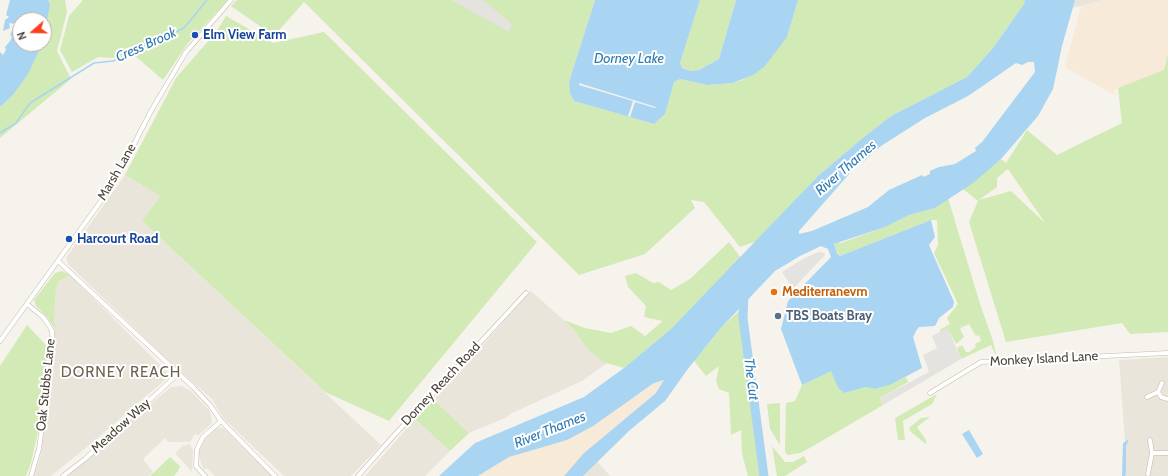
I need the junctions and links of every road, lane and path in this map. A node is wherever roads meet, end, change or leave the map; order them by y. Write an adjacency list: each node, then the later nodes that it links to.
1 (231, 0): 2 (street, Marsh Lane)
2 (58, 261): 4 (street, Marsh Lane); 7 (street)
3 (526, 293): 24 (street, Dorney Reach Road)
4 (26, 304): 5 (street, Marsh Lane); 20 (street, Oak Stubbs Lane)
5 (0, 341)
6 (1168, 353): 10 (street, Monkey Island Lane)
7 (178, 374): 13 (street); 21 (street, Meadow Way)
8 (1162, 383): 9 (street)
9 (1158, 392): 11 (street); 12 (street)
10 (930, 393)
11 (1147, 397)
12 (1168, 399)
13 (221, 421): 16 (street); 23 (street)
14 (194, 440): 16 (street)
15 (1150, 440): 17 (street)
16 (199, 443): 22 (street)
17 (1152, 453): 18 (street); 19 (street)
18 (1168, 453)
19 (1148, 474)
20 (31, 476)
21 (63, 476)
22 (205, 476)
23 (275, 476)
24 (358, 476)

